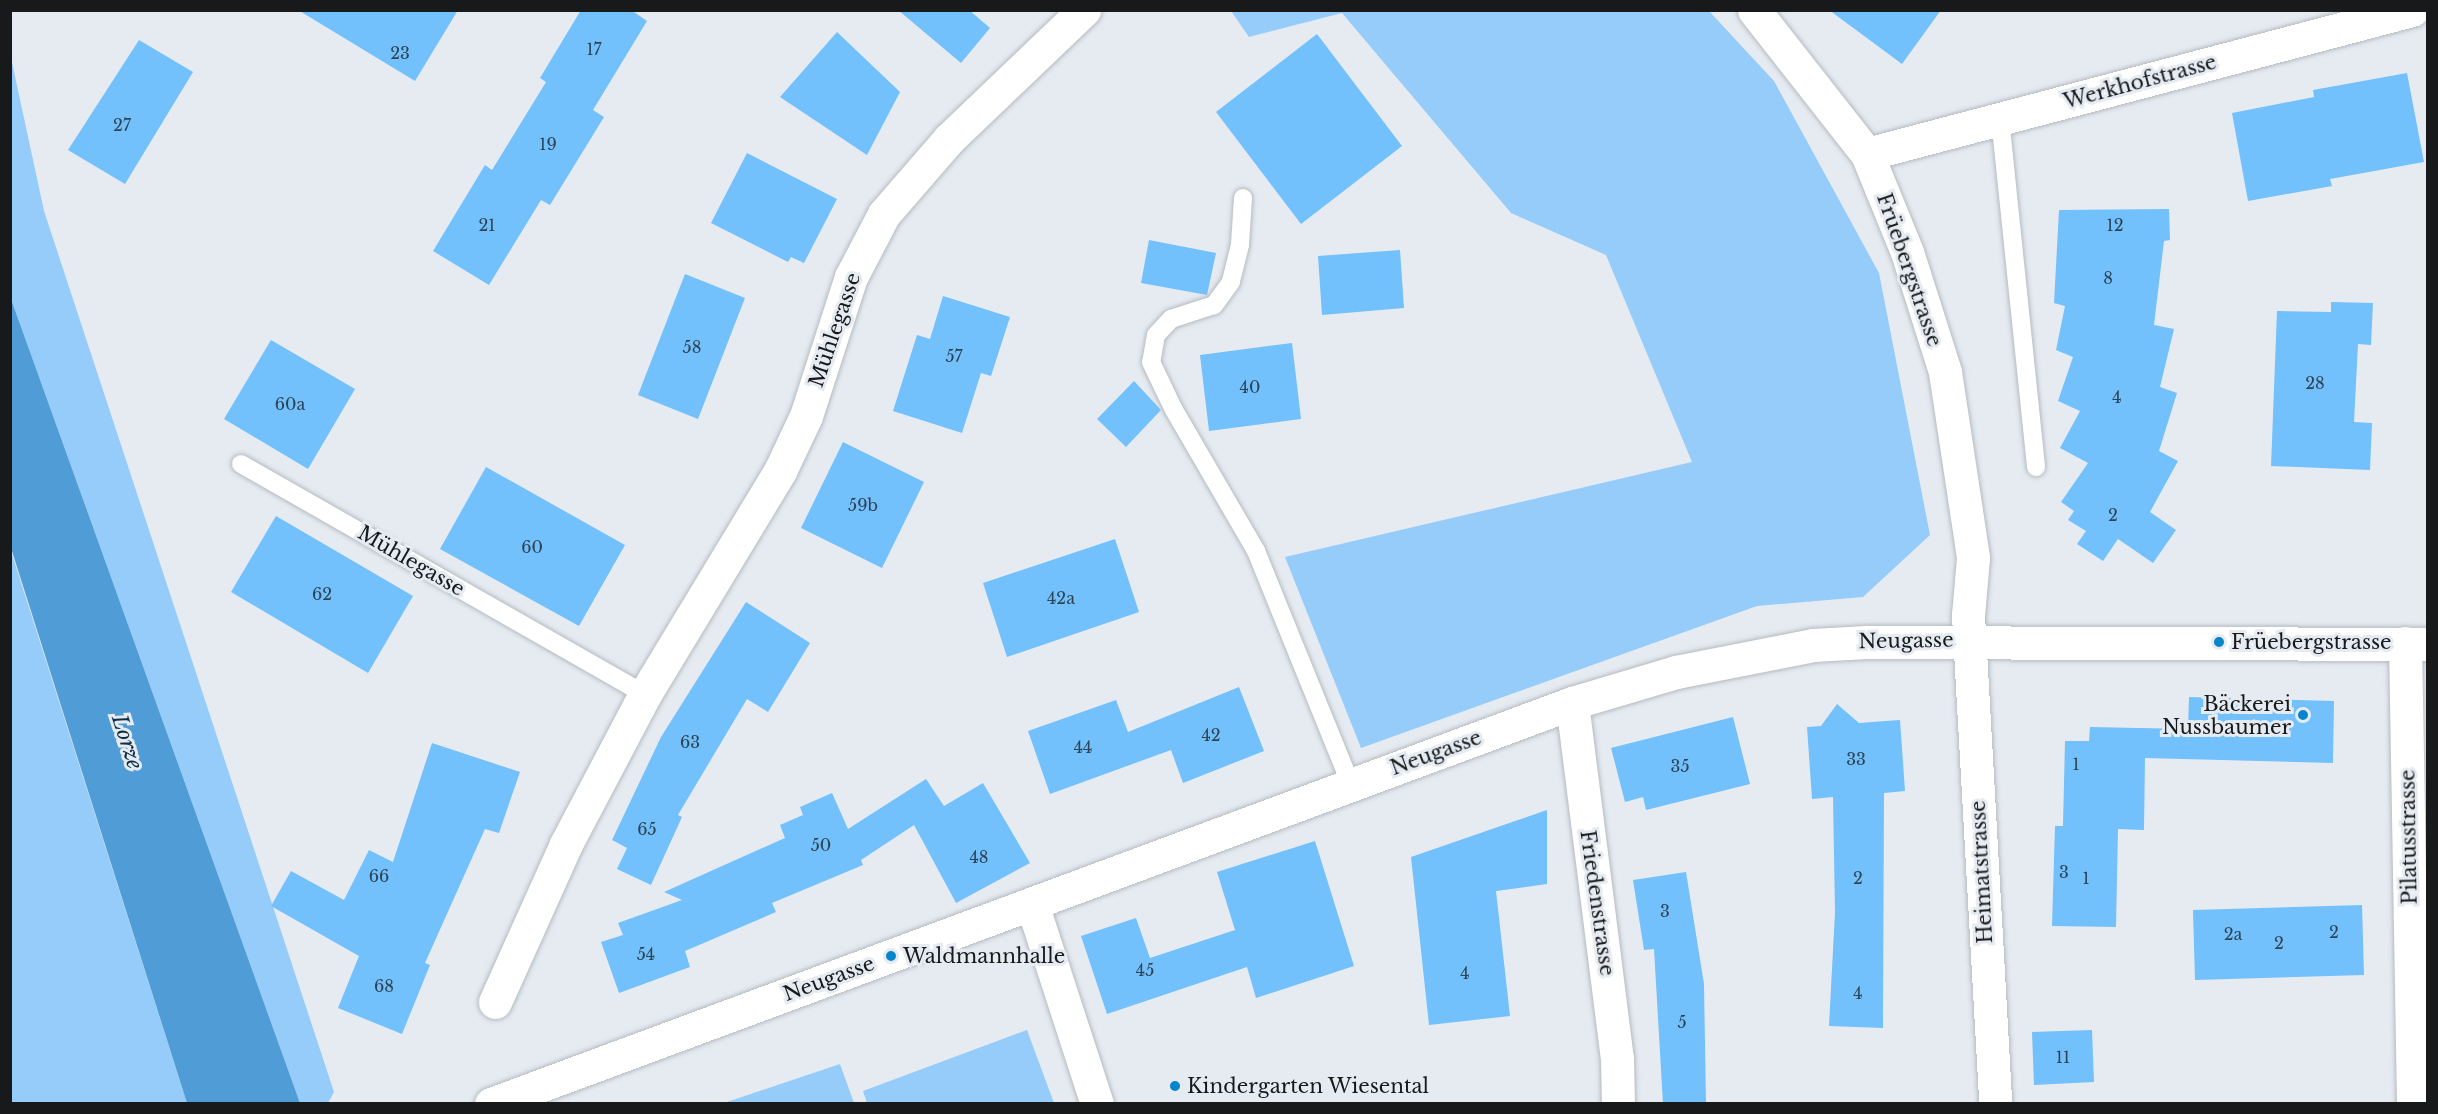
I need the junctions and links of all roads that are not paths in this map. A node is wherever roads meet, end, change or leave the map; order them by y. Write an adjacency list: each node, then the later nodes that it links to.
1 (1083, 10): 11 (street, Mühlegasse)
2 (1754, 10): 5 (street, Früebergstrasse)
3 (2412, 10): 4 (street, Werkhofstrasse)
4 (2000, 118): 5 (street, Werkhofstrasse); 8 (lane)
5 (1867, 154): 9 (street, Früebergstrasse)
6 (1243, 198): 13 (lane)
7 (241, 464): 11 (lane, Mühlegasse)
8 (2036, 467)
9 (1970, 640): 10 (street, Neugasse); 12 (street, Neugasse); 20 (street, Heimatstrasse)
10 (2416, 644): 16 (street, Pilatusstrasse)
11 (645, 694): 15 (street, Mühlegasse)
12 (1572, 703): 13 (street, Neugasse); 19 (street, Friedenstrasse)
13 (1351, 784): 14 (street, Neugasse)
14 (1032, 904): 17 (street, Neugasse); 18 (street)
15 (495, 1002)
16 (2420, 1033): 21 (street, Pilatusstrasse)
17 (491, 1104)
18 (1097, 1104)
19 (1618, 1104)
20 (1995, 1104)
21 (2413, 1104)

